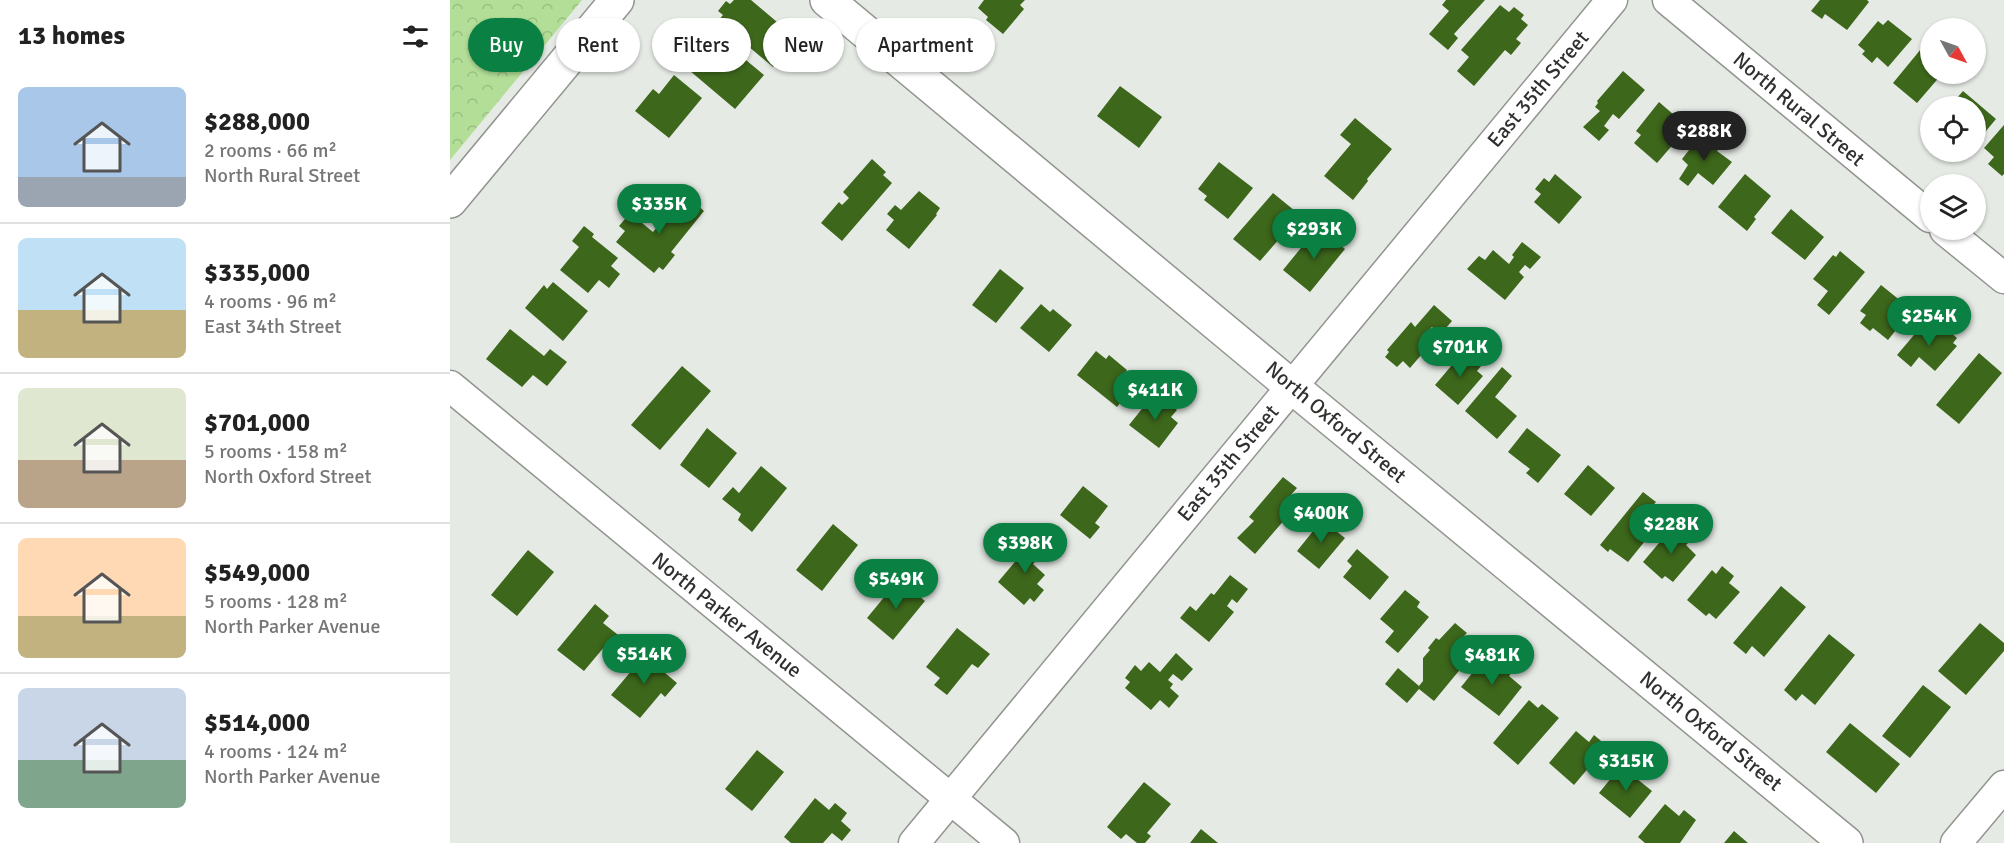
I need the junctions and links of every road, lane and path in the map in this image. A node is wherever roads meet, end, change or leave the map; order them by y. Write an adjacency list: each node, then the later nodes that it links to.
1 (617, 0): 5 (street)
2 (827, 0): 10 (street, North Oxford Street)
3 (1612, 0): 10 (street, East 35th Street)
4 (1668, 0): 6 (street, North Rural Street)
5 (450, 201)
6 (1920, 209)
7 (1957, 240): 8 (street)
8 (2004, 278)
9 (450, 386): 12 (street, North Parker Avenue)
10 (1291, 386): 12 (street, East 35th Street); 15 (street, North Oxford Street)
11 (2004, 786): 16 (street)
12 (950, 799): 13 (street, East 35th Street); 14 (street, North Parker Avenue)
13 (914, 843)
14 (1004, 843)
15 (1846, 843)
16 (1956, 843)

